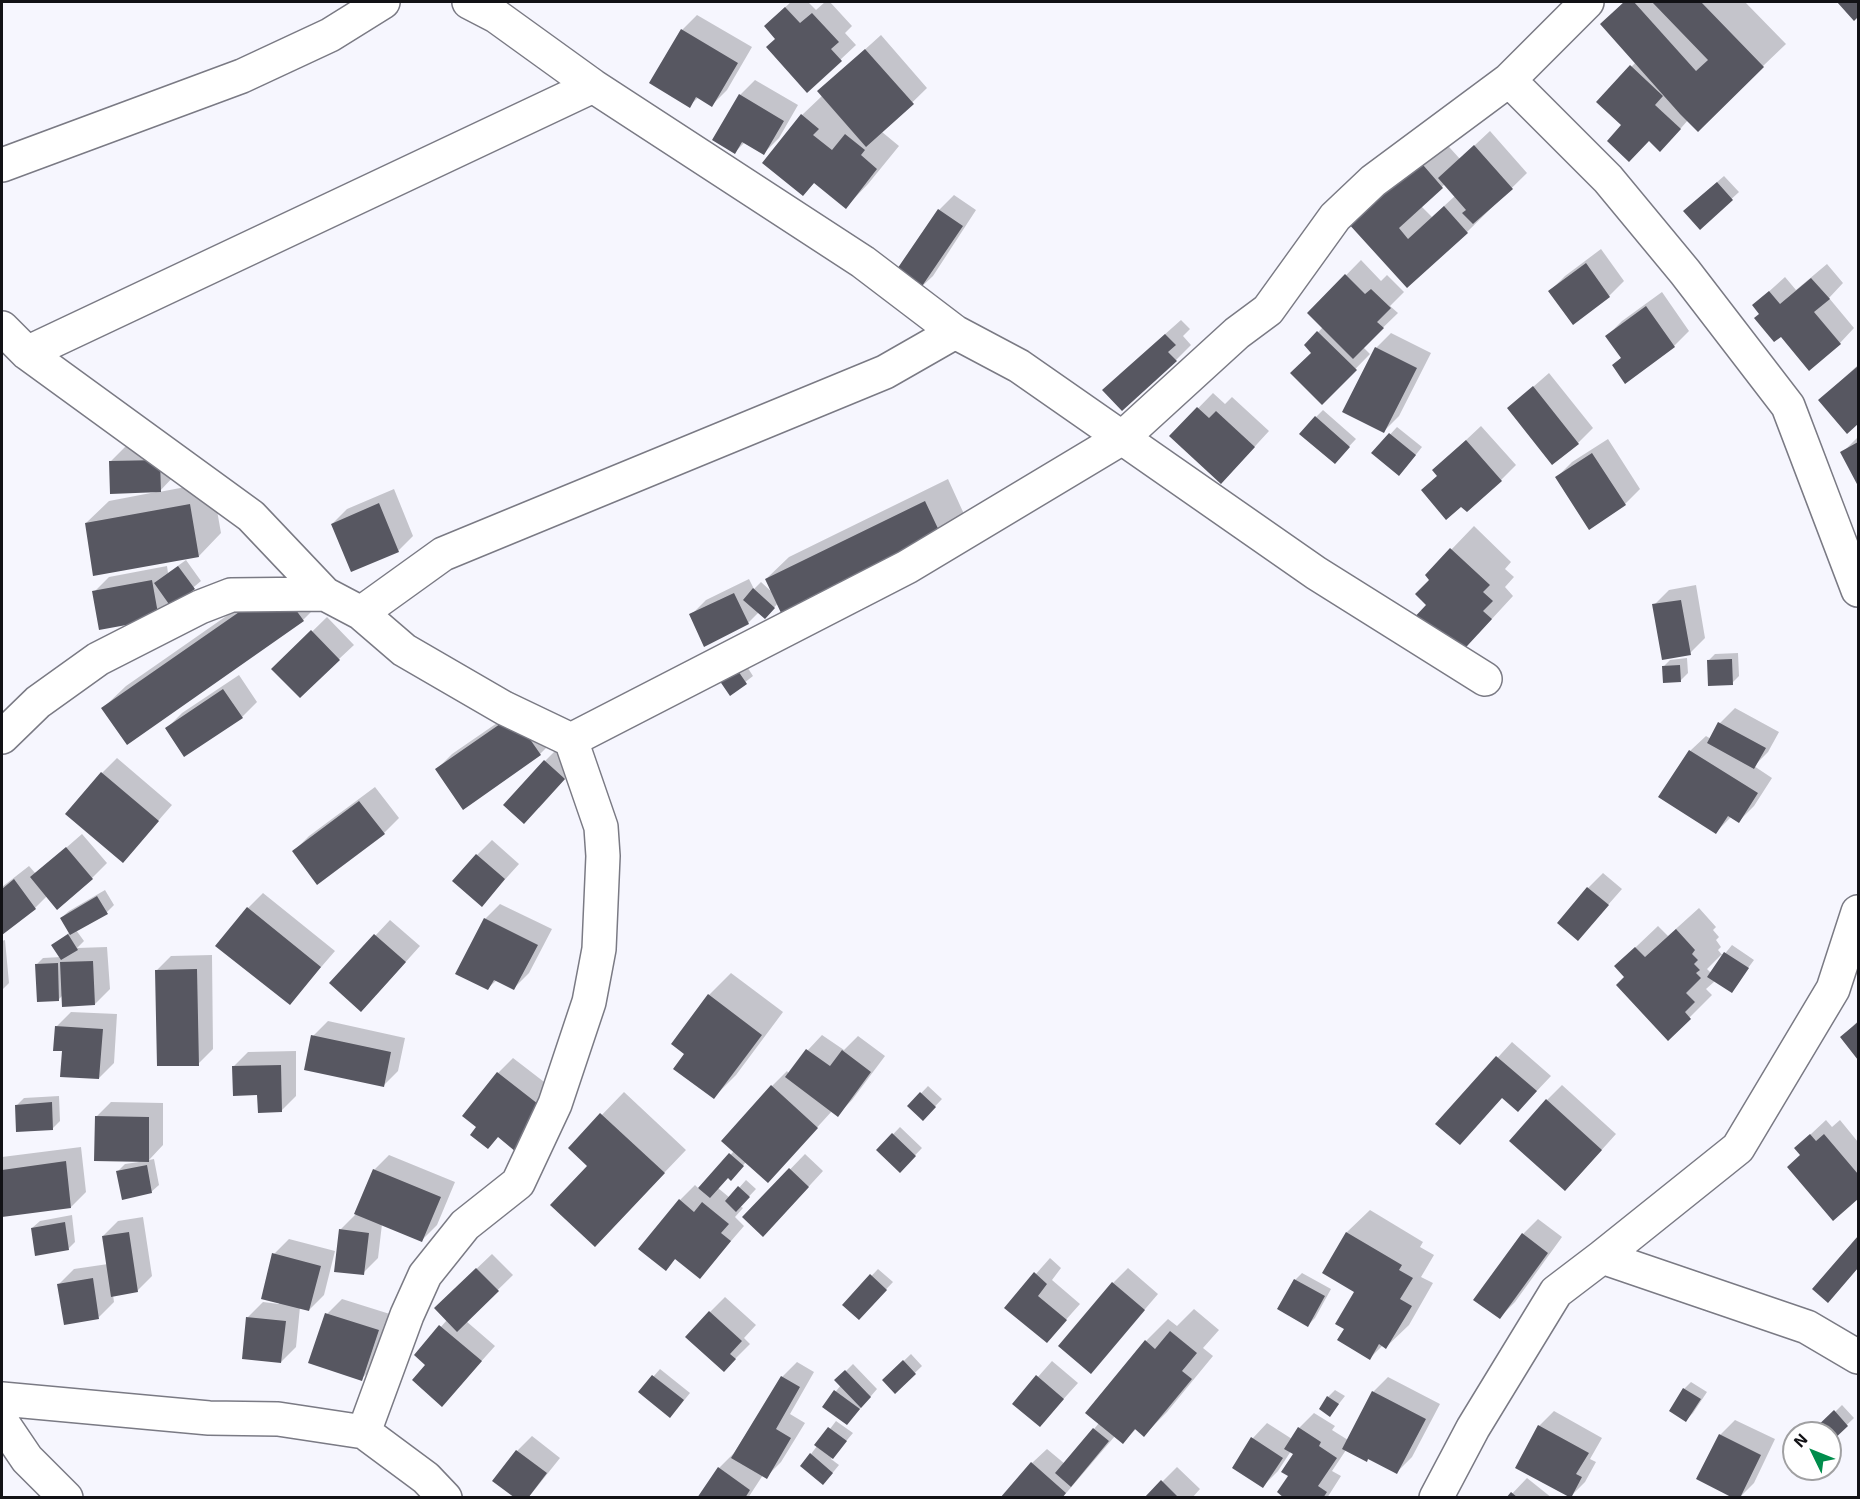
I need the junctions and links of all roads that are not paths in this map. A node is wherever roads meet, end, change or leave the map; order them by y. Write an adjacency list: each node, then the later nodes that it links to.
1 (383, 2): 6 (street)
2 (469, 2): 5 (street)
3 (1587, 2): 4 (street)
4 (1509, 80): 10 (street); 11 (street)
5 (593, 86): 8 (street); 9 (street)
6 (2, 165)
7 (2, 328): 9 (street)
8 (956, 332): 10 (street); 13 (street)
9 (27, 353): 12 (street)
10 (1122, 438): 14 (street); 16 (street)
11 (1858, 590)
12 (325, 594): 13 (street); 15 (street)
13 (361, 613): 16 (street)
14 (1485, 679)
15 (2, 737)
16 (571, 740): 22 (street)
17 (1858, 912): 18 (street)
18 (1602, 1257): 19 (street); 25 (street)
19 (1858, 1357)
20 (2, 1399): 22 (street)
21 (2, 1422): 23 (street)
22 (364, 1432): 24 (street)
23 (66, 1497)
24 (445, 1497)
25 (1436, 1497)

